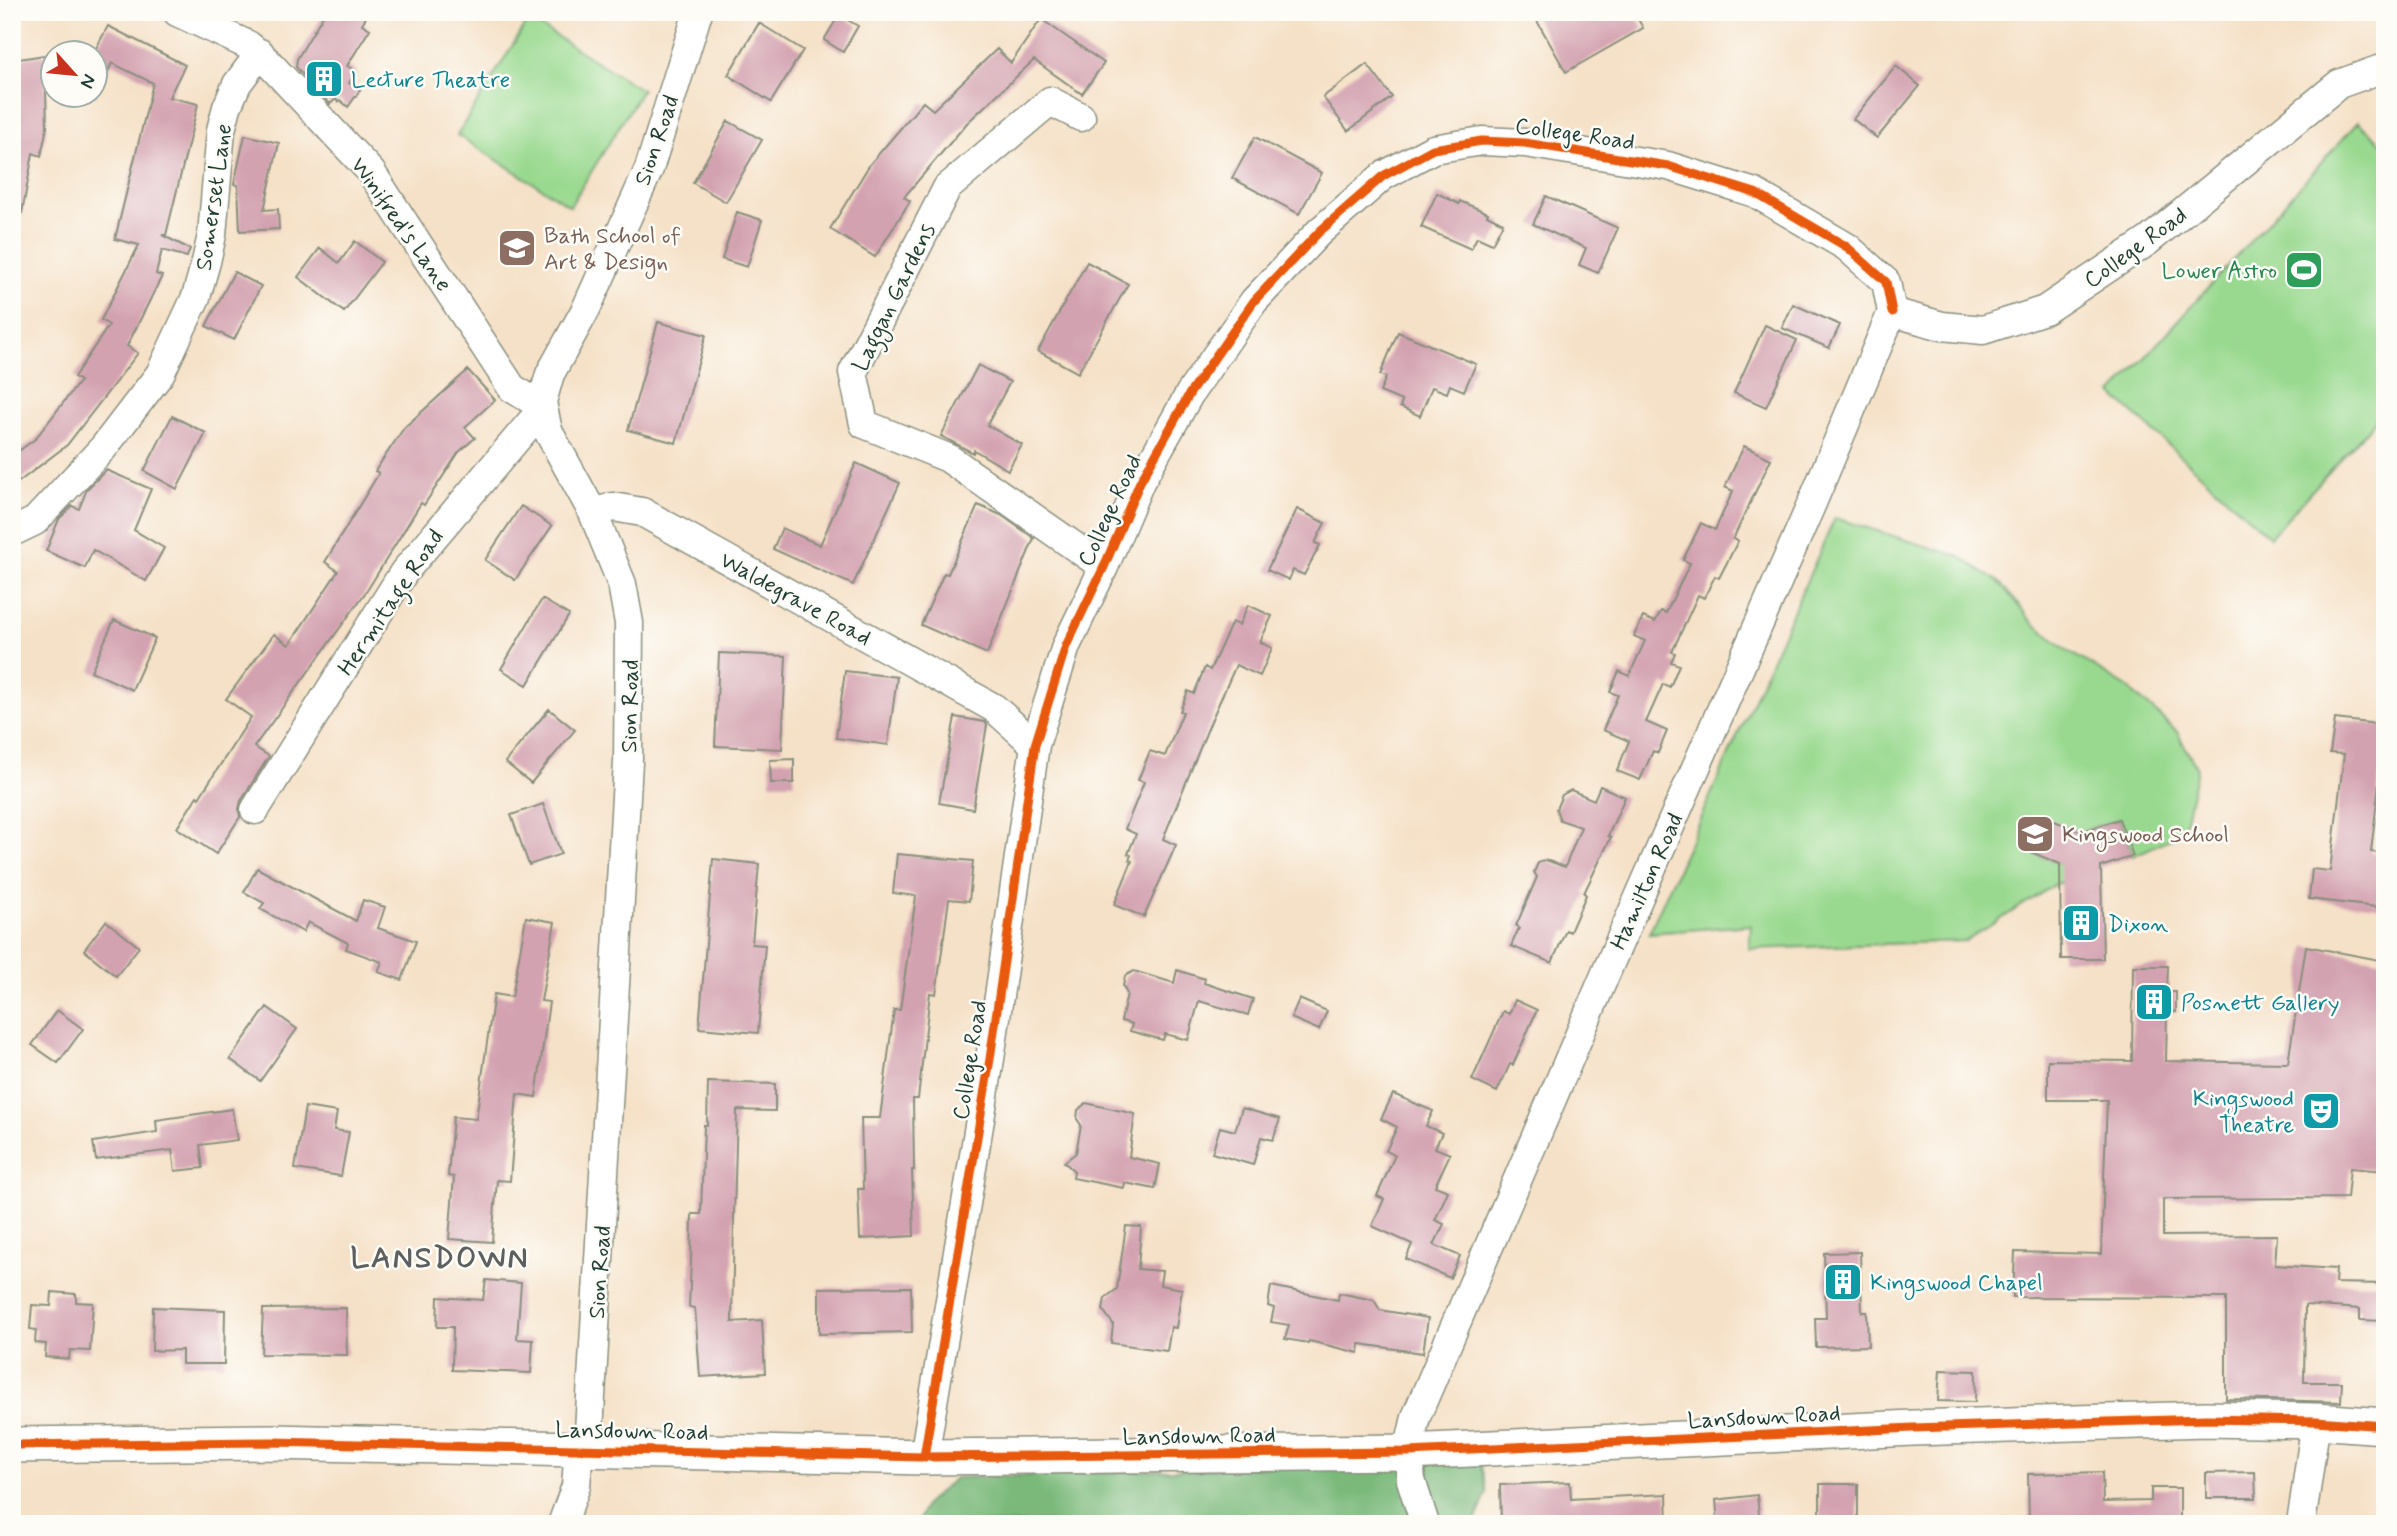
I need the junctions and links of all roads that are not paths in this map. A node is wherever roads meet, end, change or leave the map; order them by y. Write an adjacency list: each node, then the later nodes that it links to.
1 (177, 12): 3 (street, Winifred's Lane)
2 (698, 12): 7 (street, Sion Road)
3 (260, 53): 7 (street, Winifred's Lane); 9 (street, Somerset Lane)
4 (2385, 71): 6 (street, College Road)
5 (1082, 117): 10 (street, Laggan Gardens)
6 (1892, 312): 10 (street, College Road); 19 (street, Hamilton Road)
7 (543, 405): 8 (street, Sion Road); 14 (street, Hermitage Road)
8 (593, 513): 12 (street, Waldegrave Road); 18 (street, Sion Road)
9 (12, 532)
10 (1104, 567): 11 (street, College Road)
11 (1046, 706): 12 (street); 13 (street, College Road)
12 (994, 708): 13 (street, Waldegrave Road)
13 (1034, 745): 20 (street, College Road)
14 (255, 810)
15 (2316, 1421): 16 (street, Lansdown Road); 19 (street, Lansdown Road); 23 (street)
16 (2385, 1426)
17 (12, 1445): 18 (street, Lansdown Road)
18 (584, 1448): 20 (street, Lansdown Road); 21 (street, Sion Road)
19 (1408, 1452): 20 (street, Lansdown Road); 22 (street)
20 (924, 1457)
21 (562, 1524)
22 (1425, 1524)
23 (2301, 1524)

